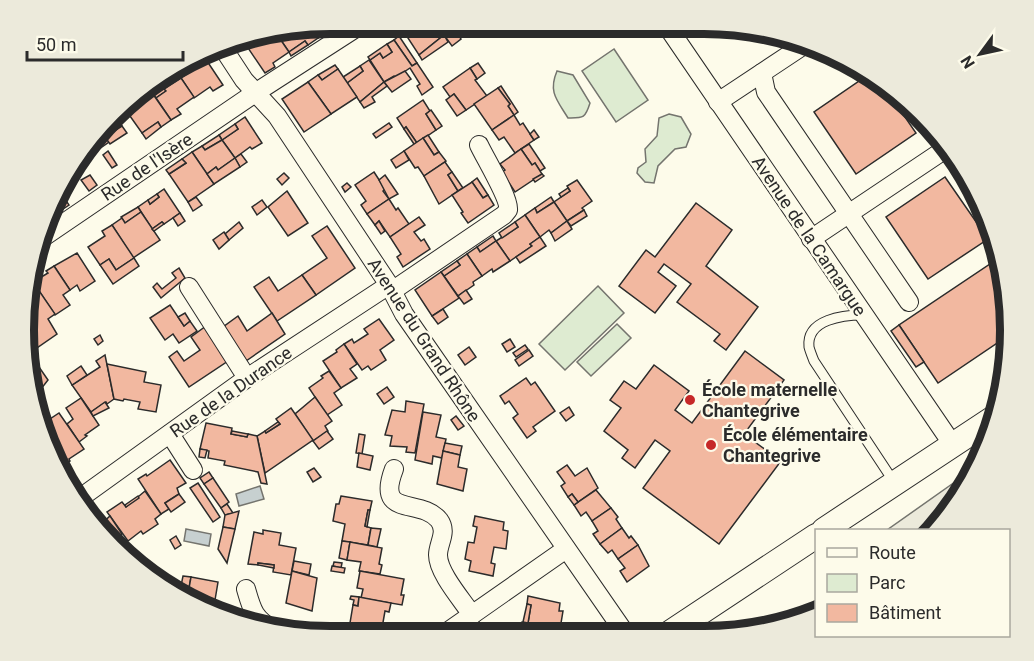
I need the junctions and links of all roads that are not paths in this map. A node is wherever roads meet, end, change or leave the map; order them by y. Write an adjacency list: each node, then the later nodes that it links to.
1 (346, 34): 6 (street, Rue de l'Isère)
2 (672, 34): 7 (street, Avenue de la Camargue)
3 (797, 50): 5 (street)
4 (227, 53): 6 (street, Avenue du Grand Rhône)
5 (762, 73): 7 (street); 10 (street)
6 (255, 93): 11 (street, Rue de l'Isère); 14 (street, Avenue du Grand Rhône)
7 (718, 102): 12 (street, Avenue de la Camargue)
8 (479, 145): 14 (street, Rue de la Durance)
9 (940, 153): 10 (street)
10 (850, 213): 12 (street); 15 (street)
11 (51, 232)
12 (811, 239): 16 (street, Avenue de la Camargue)
13 (189, 287): 17 (street)
14 (390, 288): 17 (street, Rue de la Durance); 27 (street, Avenue du Grand Rhône)
15 (909, 302)
16 (863, 315): 20 (street, Avenue de la Camargue); 23 (lane)
17 (247, 378): 19 (street, Rue de la Durance)
18 (984, 424): 20 (street)
19 (170, 435): 22 (street); 24 (street, Rue de la Durance)
20 (953, 446): 23 (street)
21 (394, 469): 29 (street)
22 (193, 470)
23 (895, 484): 25 (street)
24 (84, 495)
25 (827, 529)
26 (815, 537): 33 (street)
27 (566, 549): 29 (street); 32 (street, Avenue du Grand Rhône)
28 (246, 589): 30 (street)
29 (472, 615): 31 (street)
30 (257, 617)
31 (455, 627)
32 (621, 627)
33 (679, 627)

